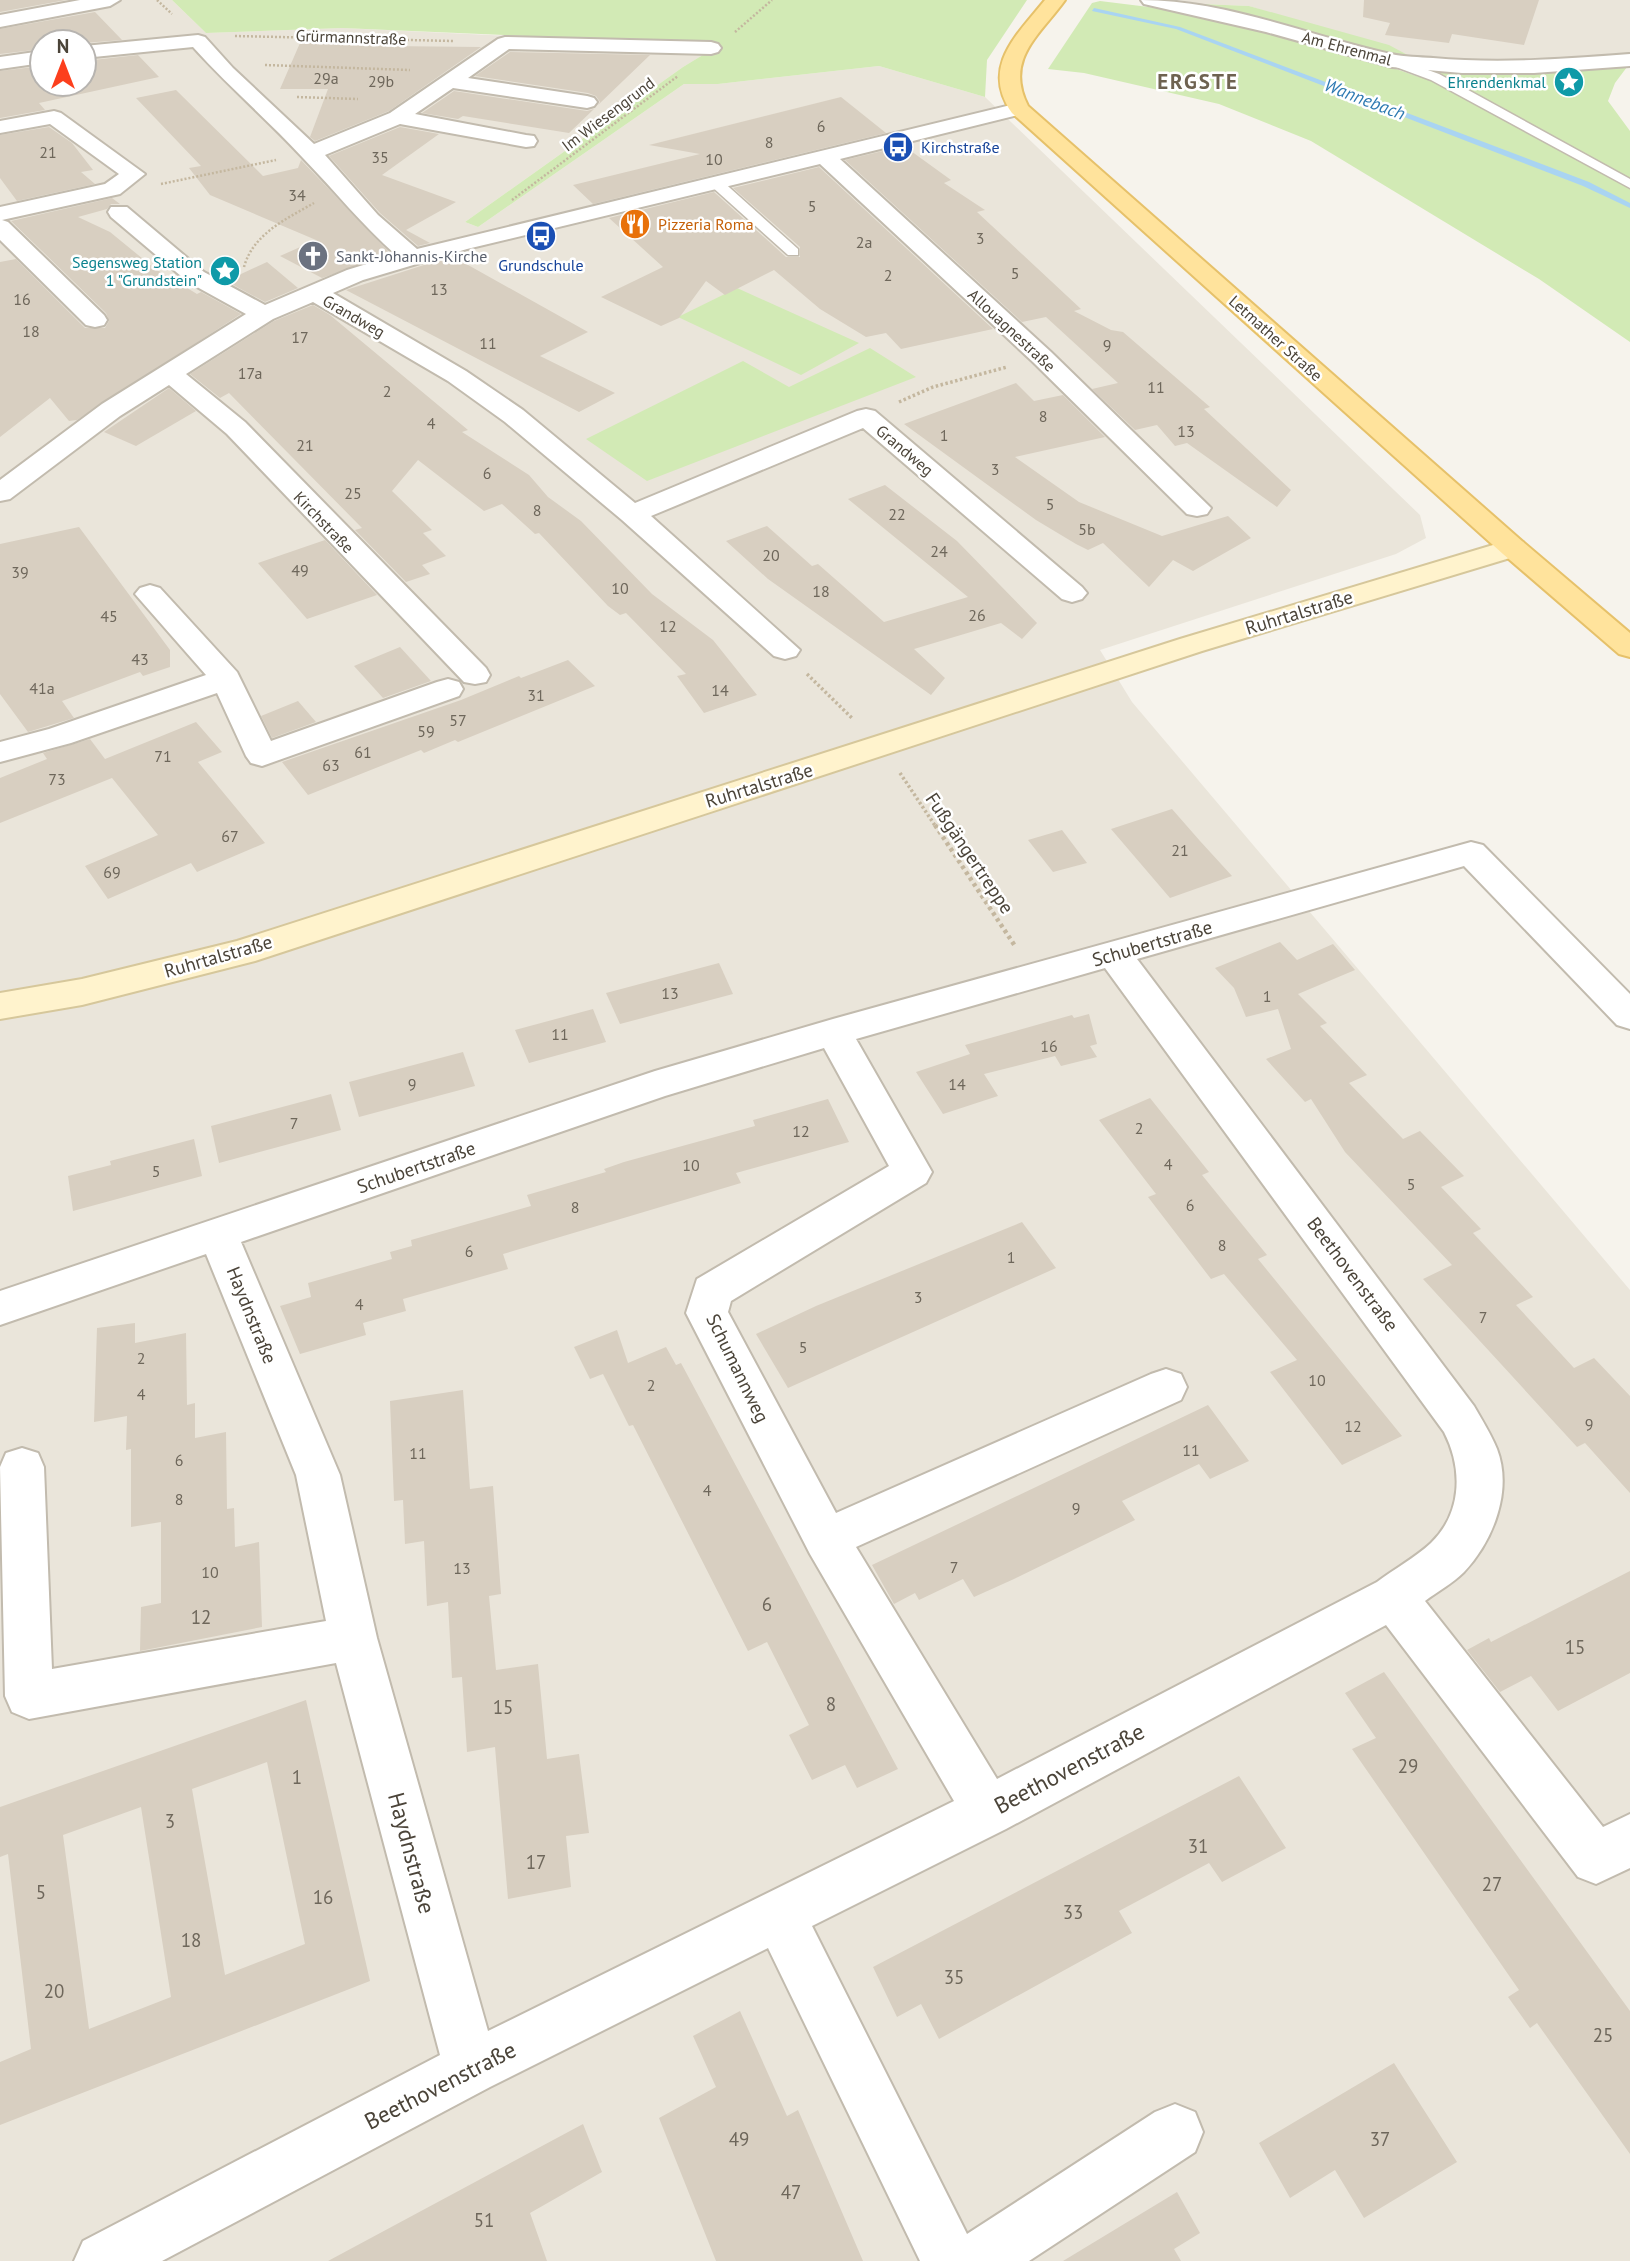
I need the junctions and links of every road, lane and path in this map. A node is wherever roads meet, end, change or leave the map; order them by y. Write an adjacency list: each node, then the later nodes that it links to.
1 (110, 0): 5 (street)
2 (772, 0): 8 (path, Im Wiesengrund)
3 (1055, 0): 19 (main road, Letmather Straße)
4 (1151, 0): 12 (street, Am Ehrenmal)
5 (0, 21)
6 (198, 41): 7 (path, Grürmannstraße); 9 (street); 14 (street)
7 (505, 43): 8 (street); 15 (street)
8 (711, 48): 32 (path, Im Wiesengrund)
9 (98, 51)
10 (28, 59): 13 (street)
11 (1630, 60): 12 (street, Am Ehrenmal)
12 (1392, 61): 27 (lane)
13 (0, 63)
14 (226, 72): 15 (path, Grürmannstraße); 18 (street)
15 (454, 77): 16 (street); 17 (street)
16 (418, 101): 18 (path); 20 (street)
17 (587, 102)
18 (258, 103): 23 (street)
19 (1019, 110): 24 (street); 45 (main road, Letmather Straße)
20 (397, 117): 22 (street); 23 (street)
21 (0, 127): 25 (street)
22 (526, 141)
23 (311, 153): 25 (path); 28 (street)
24 (824, 155): 26 (street); 39 (street, Allouagnestraße)
25 (134, 174): 29 (street)
26 (715, 182): 32 (street); 33 (lane)
27 (1630, 184)
28 (343, 190): 34 (street); 36 (path)
29 (8, 206)
30 (119, 212): 36 (street)
31 (0, 226): 38 (street)
32 (460, 244): 34 (street)
33 (793, 253)
34 (413, 258): 35 (street)
35 (313, 292): 37 (street); 44 (street, Grandweg)
36 (240, 299): 37 (street)
37 (264, 314): 40 (street)
38 (94, 320)
39 (1042, 357): 41 (path); 43 (street, Allouagnestraße)
40 (170, 373): 42 (street); 50 (street, Kirchstraße)
41 (866, 417): 44 (street, Grandweg); 46 (street, Grandweg)
42 (0, 493)
43 (1198, 508)
44 (632, 514): 49 (street, Grandweg)
45 (1513, 548): 48 (main road, Letmather Straße); 51 (main road, Ruhrtalstraße)
46 (1073, 593)
47 (150, 594): 50 (street, Kirchstraße)
48 (1630, 648)
49 (785, 650): 51 (path, Fußgängertreppe)
50 (226, 679): 52 (street)
51 (882, 746): 54 (path, Fußgängertreppe); 55 (main road, Ruhrtalstraße)
52 (0, 752)
53 (1114, 954): 54 (street, Schubertstraße); 56 (street, Schubertstraße); 63 (street, Beethovenstraße)
54 (1035, 975): 57 (street, Schubertstraße)
55 (0, 1006)
56 (1630, 1016)
57 (833, 1031): 58 (street, Schubertstraße); 62 (street, Schumannweg)
58 (218, 1235): 59 (street, Schubertstraße); 64 (street, Haydnstraße)
59 (0, 1308)
60 (1166, 1387): 62 (street)
61 (22, 1467): 65 (street)
62 (826, 1539): 66 (street, Schumannweg)
63 (1393, 1597): 66 (street, Beethovenstraße); 67 (street)
64 (353, 1638): 65 (street); 69 (street, Haydnstraße)
65 (14, 1702)
66 (988, 1811): 68 (street, Beethovenstraße)
67 (1630, 1839)
68 (780, 1916): 69 (street, Beethovenstraße); 72 (street)
69 (471, 2068): 71 (street, Beethovenstraße)
70 (1175, 2132): 73 (street)
71 (103, 2261)
72 (950, 2261)
73 (977, 2261)

